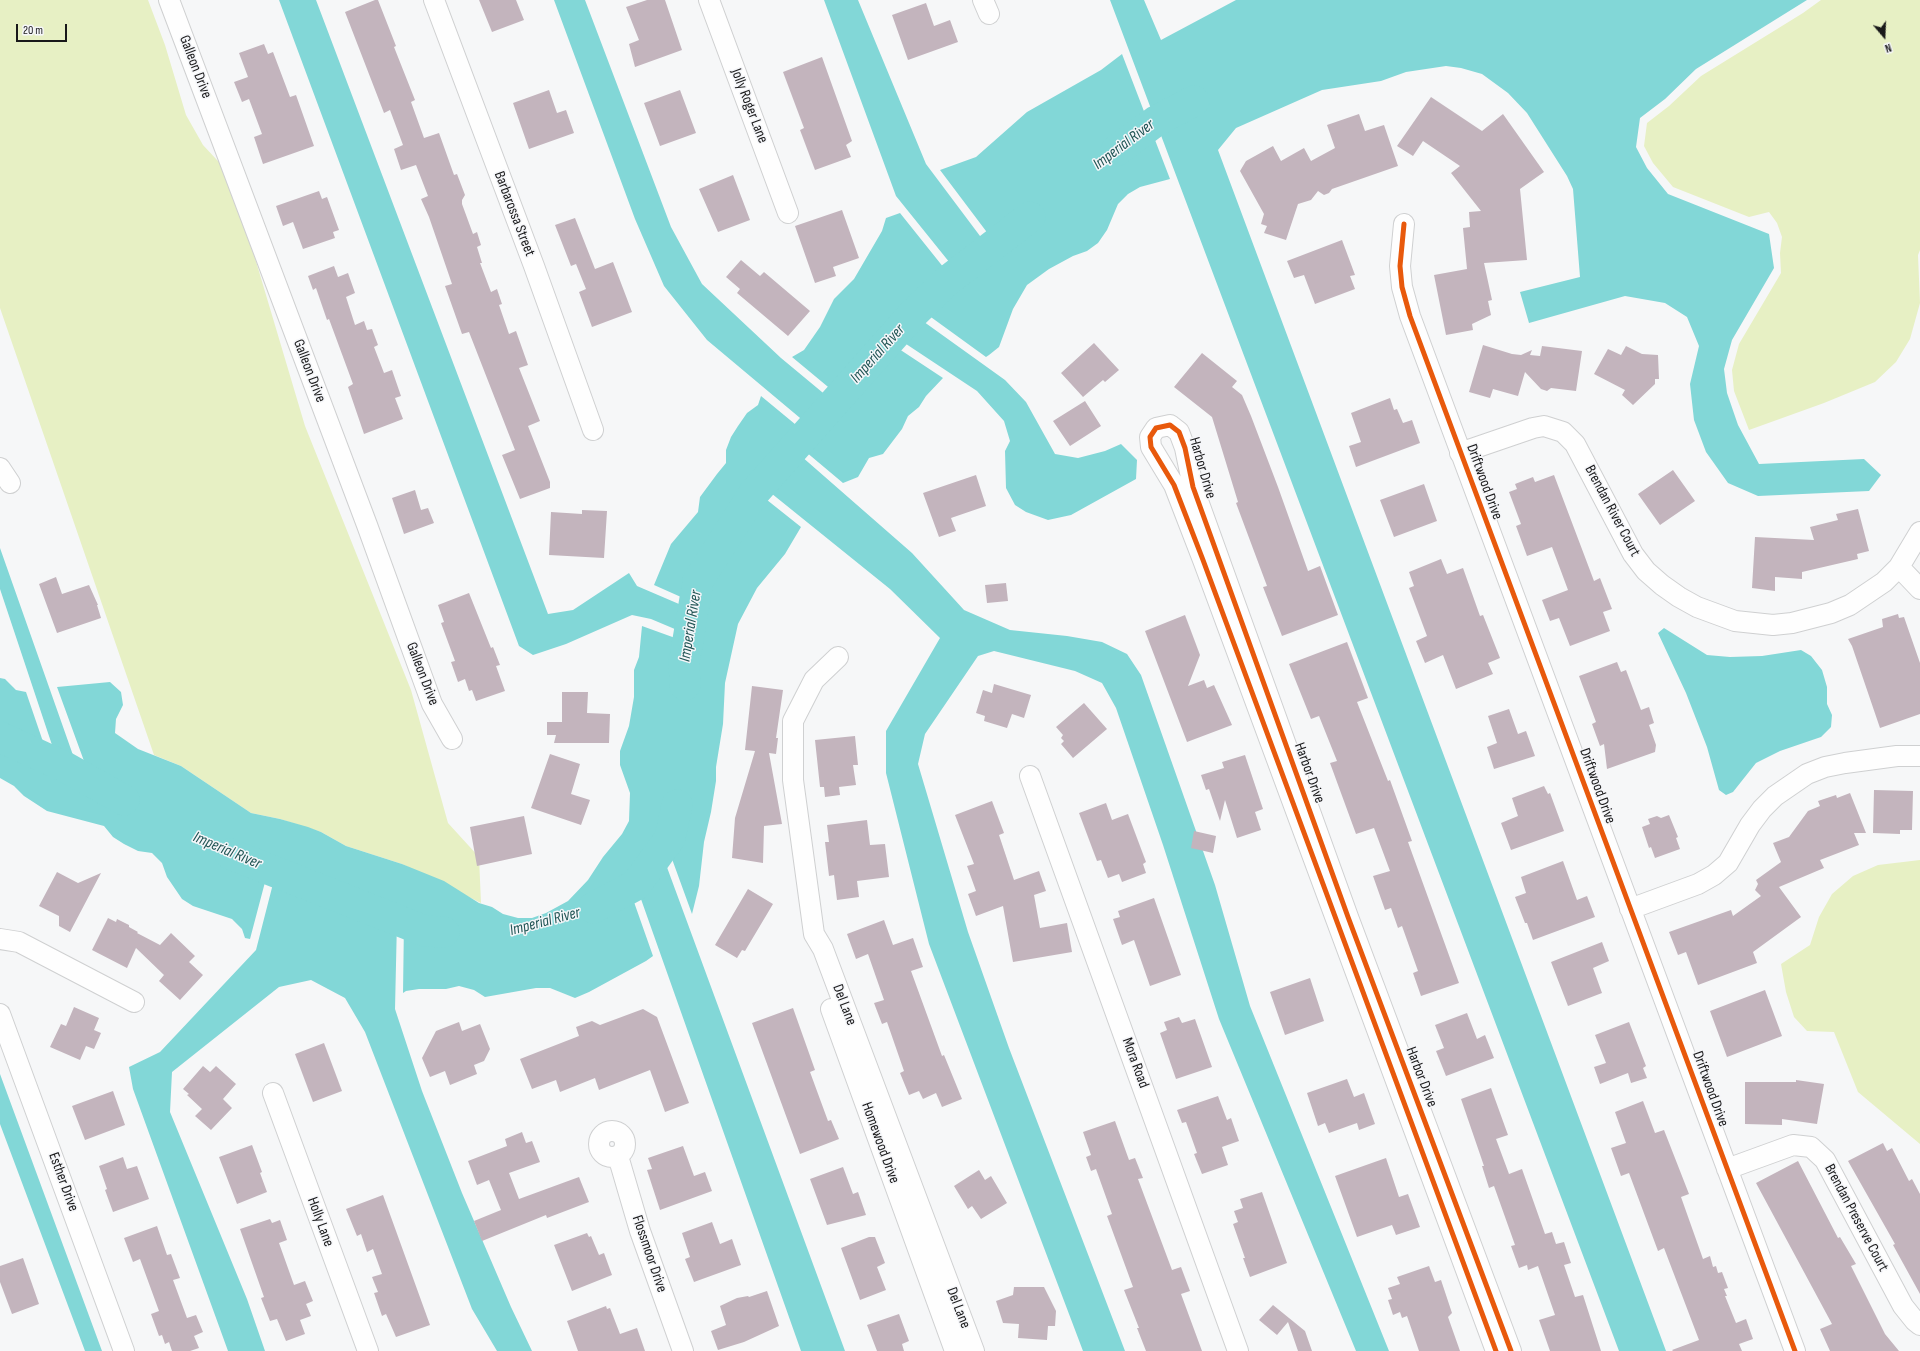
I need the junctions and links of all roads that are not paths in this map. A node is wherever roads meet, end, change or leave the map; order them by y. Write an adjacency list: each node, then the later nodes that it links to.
1 (169, 0): 12 (street, Galleon Drive)
2 (434, 0): 6 (street, Barbarossa Street)
3 (709, 0): 4 (street, Jolly Roger Lane)
4 (788, 213)
5 (1404, 224): 7 (street, Driftwood Drive)
6 (592, 430)
7 (1460, 453): 9 (street, Brendan River Court); 15 (street, Driftwood Drive)
8 (1920, 532): 9 (street, Brendan River Court)
9 (1899, 567): 10 (street)
10 (1920, 589)
11 (838, 657): 16 (street, Del Lane)
12 (452, 739)
13 (1920, 756): 15 (street)
14 (1030, 776): 29 (street, Mora Road)
15 (1630, 909): 22 (street, Driftwood Drive)
16 (814, 934): 27 (street, Homewood Drive); 28 (street, Del Lane)
17 (0, 939): 18 (street)
18 (134, 1002)
19 (0, 1014): 24 (street, Esther Drive)
20 (273, 1093): 25 (street, Holly Lane)
21 (618, 1156): 26 (street, Flossmoor Drive)
22 (1727, 1169): 23 (street, Brendan Preserve Court); 32 (street, Driftwood Drive)
23 (1920, 1325)
24 (124, 1351)
25 (368, 1351)
26 (684, 1351)
27 (955, 1351)
28 (974, 1351)
29 (1238, 1351)
30 (1496, 1351): 31 (street, Harbor Drive)
31 (1511, 1351)
32 (1794, 1351)

